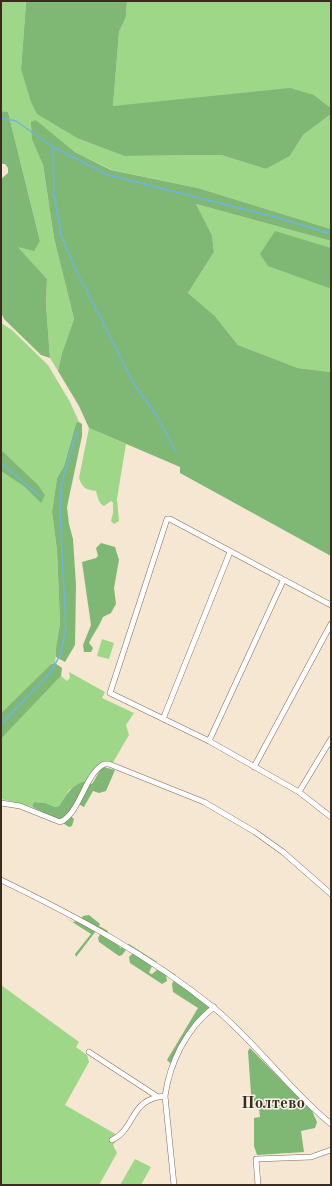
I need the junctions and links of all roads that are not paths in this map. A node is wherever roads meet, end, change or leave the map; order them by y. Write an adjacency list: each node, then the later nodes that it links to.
1 (230, 552): 2 (street); 5 (street); 5 (street)
2 (283, 581): 3 (street); 7 (street)
3 (331, 605)
4 (331, 624): 8 (street)
5 (163, 719): 7 (street)
6 (331, 739): 9 (street)
7 (209, 741): 8 (street)
8 (254, 767): 9 (street)
9 (299, 792): 11 (street)
10 (1, 803): 13 (street)
11 (331, 818)
12 (1, 880): 14 (street)
13 (331, 894)
14 (214, 1007): 16 (street); 18 (street)
15 (90, 1052): 17 (street)
16 (165, 1096): 17 (street); 21 (street)
17 (158, 1097): 19 (street)
18 (331, 1124)
19 (112, 1140)
20 (331, 1150): 22 (street)
21 (174, 1185)
22 (258, 1185)

